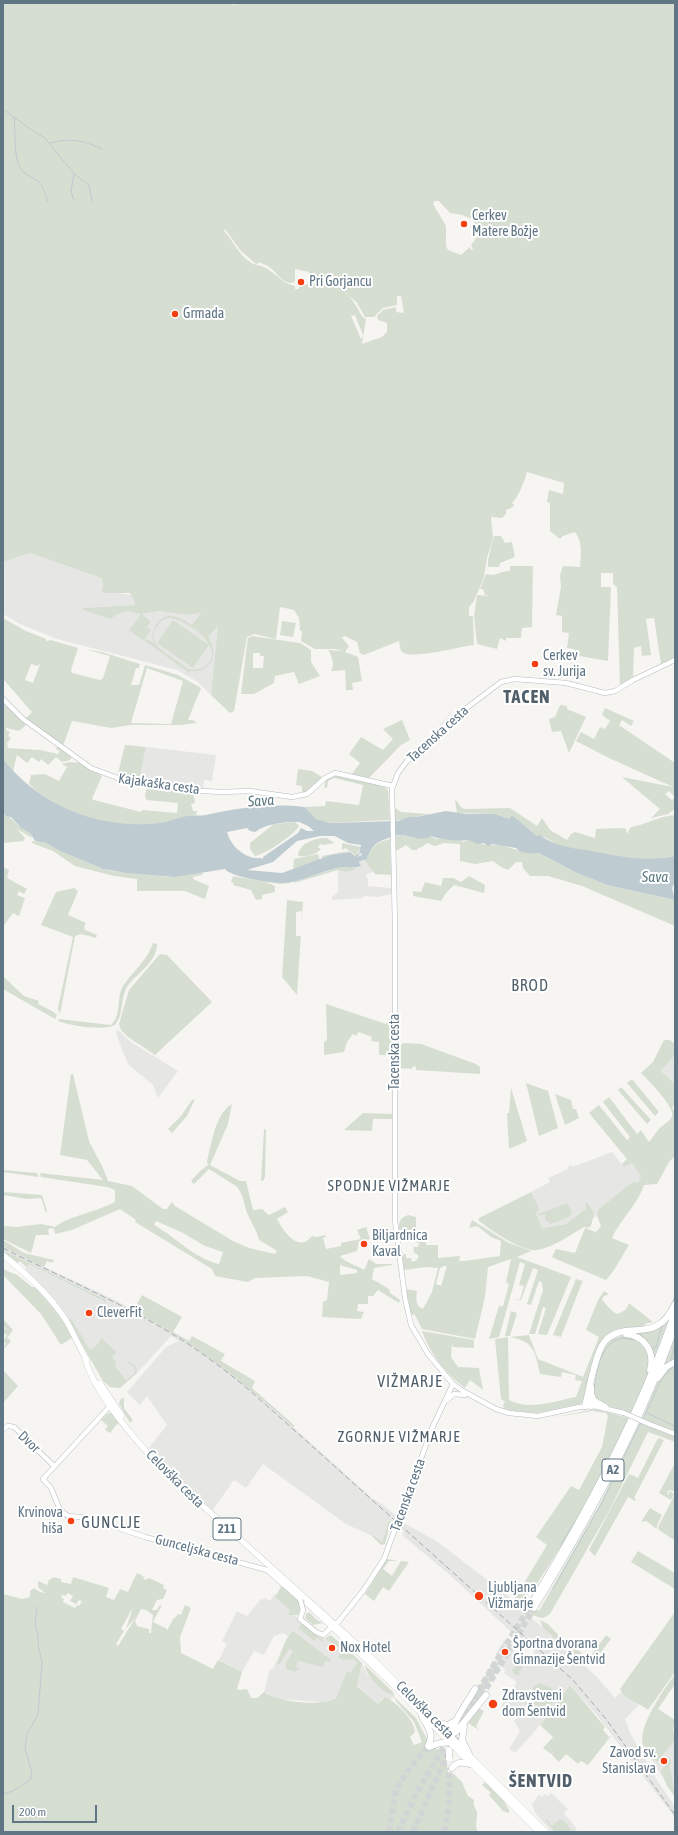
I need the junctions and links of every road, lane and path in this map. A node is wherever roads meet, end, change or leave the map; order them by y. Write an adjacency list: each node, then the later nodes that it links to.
1 (675, 660): 3 (main road, Tacenska cesta)
2 (3, 699): 3 (main road, Kajakaška cesta)
3 (393, 786): 11 (main road, Tacenska cesta)
4 (3, 1255): 16 (main road, 211)
5 (675, 1304): 8 (highway)
6 (675, 1312): 12 (highway, A2)
7 (675, 1327): 12 (highway, A2)
8 (616, 1335): 10 (highway); 12 (highway)
9 (675, 1362): 12 (highway)
10 (592, 1378): 13 (highway); 17 (highway)
11 (453, 1384): 14 (main road); 15 (main road, Tacenska cesta)
12 (646, 1394): 12 (highway, A2)
13 (592, 1396): 17 (highway); 18 (highway)
14 (476, 1398): 15 (main road); 17 (main road)
15 (444, 1402): 22 (main road, Tacenska cesta)
16 (112, 1404): 21 (main road); 22 (main road, Celovška cesta / 211)
17 (588, 1406): 18 (main road)
18 (604, 1407): 20 (main road, bridge)
19 (3, 1429): 21 (main road, Dvor)
20 (675, 1434)
21 (54, 1466): 22 (main road, Gunceljska cesta)
22 (334, 1626): 25 (main road, Celovška cesta / 211); 27 (main road, Celovška cesta / 211)
23 (475, 1689): 26 (highway)
24 (486, 1695): 28 (highway)
25 (421, 1713): 29 (main road, Celovška cesta / 211); 29 (highway)
26 (459, 1718): 27 (highway); 29 (highway)
27 (438, 1723): 29 (main road, Celovška cesta / 211)
28 (466, 1723): 29 (highway); 30 (highway)
29 (450, 1738): 30 (main road, Celovška cesta); 31 (main road, Celovška cesta); 31 (highway, bridge)
30 (469, 1754): 33 (main road, Celovška cesta)
31 (474, 1766): 32 (main road, Celovška cesta)
32 (540, 1832)
33 (546, 1832)

